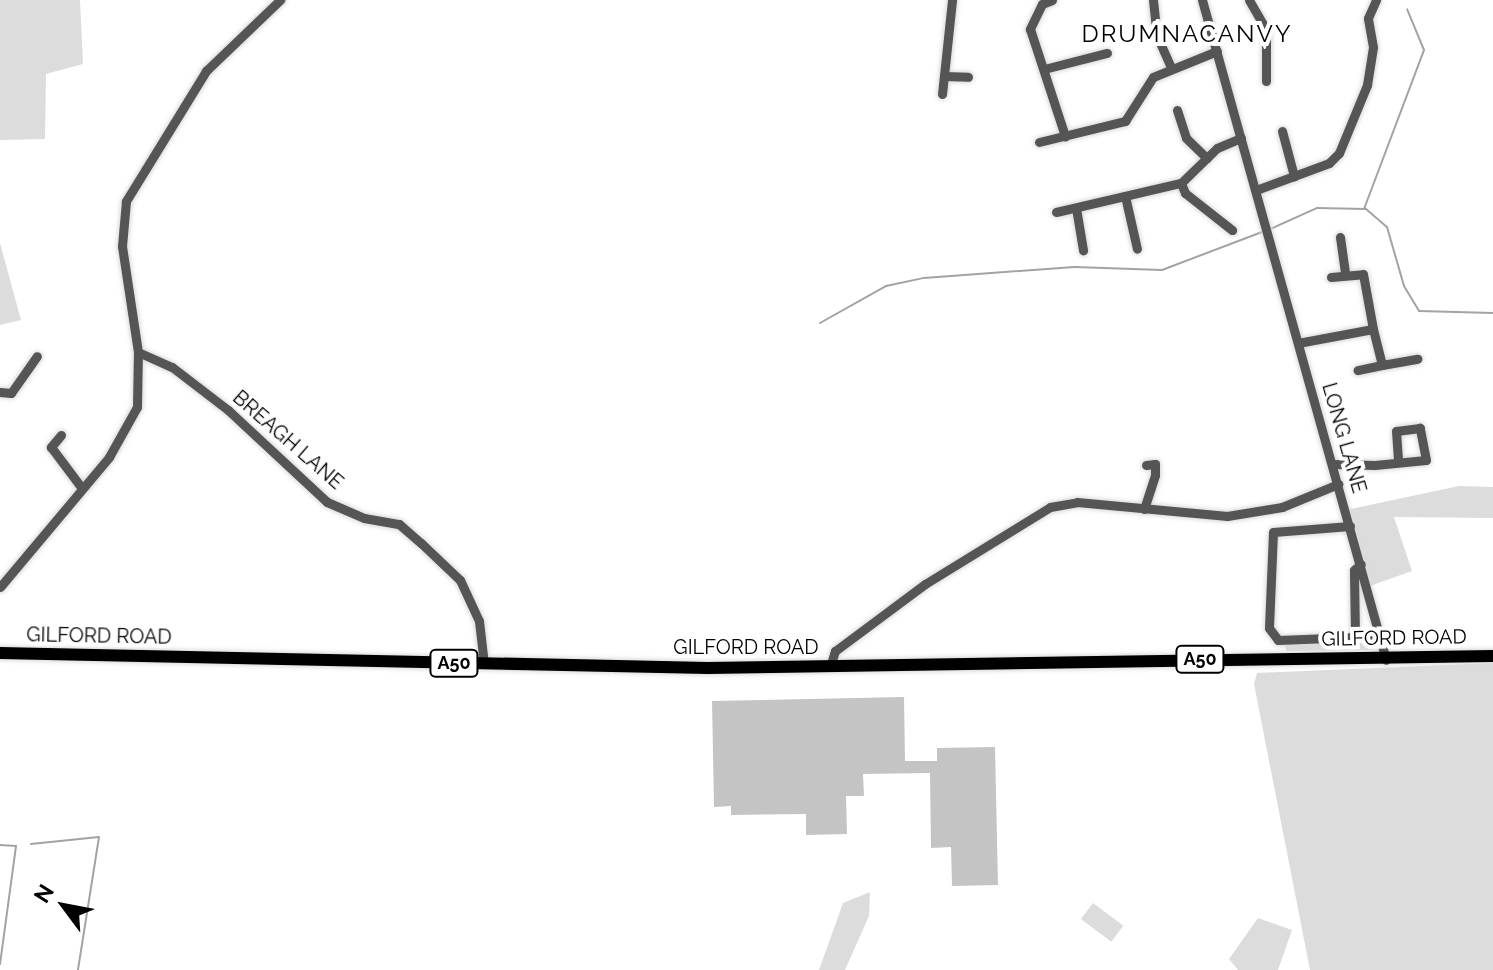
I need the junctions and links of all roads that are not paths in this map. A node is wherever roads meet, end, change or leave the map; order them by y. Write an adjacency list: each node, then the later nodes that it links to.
1 (280, 0): 36 (street)
2 (952, 0): 12 (street)
3 (1052, 0): 11 (street)
4 (1153, 0): 10 (street)
5 (1202, 0): 8 (street, LONG LANE)
6 (1249, 0): 14 (street)
7 (1376, 0): 22 (street)
8 (1217, 51): 10 (street); 19 (street, LONG LANE)
9 (1107, 53): 11 (street)
10 (1170, 65): 18 (street)
11 (1044, 69): 18 (street)
12 (944, 76): 13 (street); 15 (street)
13 (968, 77)
14 (1266, 81)
15 (942, 94)
16 (1177, 110): 21 (street)
17 (1282, 131): 22 (street)
18 (1065, 136): 20 (street)
19 (1241, 138): 21 (street); 24 (street, LONG LANE)
20 (1039, 142)
21 (1207, 158): 23 (street)
22 (1294, 176): 24 (street)
23 (1181, 183): 25 (street); 28 (street)
24 (1256, 190): 35 (street, LONG LANE)
25 (1125, 196): 26 (street); 30 (street)
26 (1076, 208): 27 (street); 31 (street)
27 (1056, 212)
28 (1232, 230)
29 (1340, 237): 32 (street)
30 (1137, 249)
31 (1083, 250)
32 (1345, 274): 33 (street); 34 (street)
33 (1331, 277)
34 (1373, 329): 35 (street); 39 (street)
35 (1298, 343): 45 (street, LONG LANE)
36 (138, 352): 47 (street); 57 (street, BREAGH LANE)
37 (37, 356): 41 (street)
38 (1417, 359): 39 (street)
39 (1382, 365): 40 (street)
40 (1358, 370)
41 (0, 392)
42 (61, 435): 47 (street)
43 (1398, 462): 43 (street); 45 (street)
44 (1155, 464): 48 (street)
45 (1333, 464): 46 (street, LONG LANE)
46 (1338, 484): 48 (street); 49 (street, LONG LANE)
47 (81, 487): 51 (street)
48 (1144, 509): 58 (street)
49 (1350, 526): 50 (street, LONG LANE); 52 (street)
50 (1361, 564): 52 (street); 53 (street, LONG LANE)
51 (0, 587)
52 (1355, 636): 53 (street)
53 (1381, 636): 56 (street, LONG LANE)
54 (0, 653): 57 (main road, GILFORD ROAD / A50)
55 (1493, 656): 56 (main road, GILFORD ROAD / A50)
56 (1386, 660): 58 (main road, GILFORD ROAD / A50)
57 (484, 664): 58 (main road, GILFORD ROAD / A50)
58 (830, 667)

